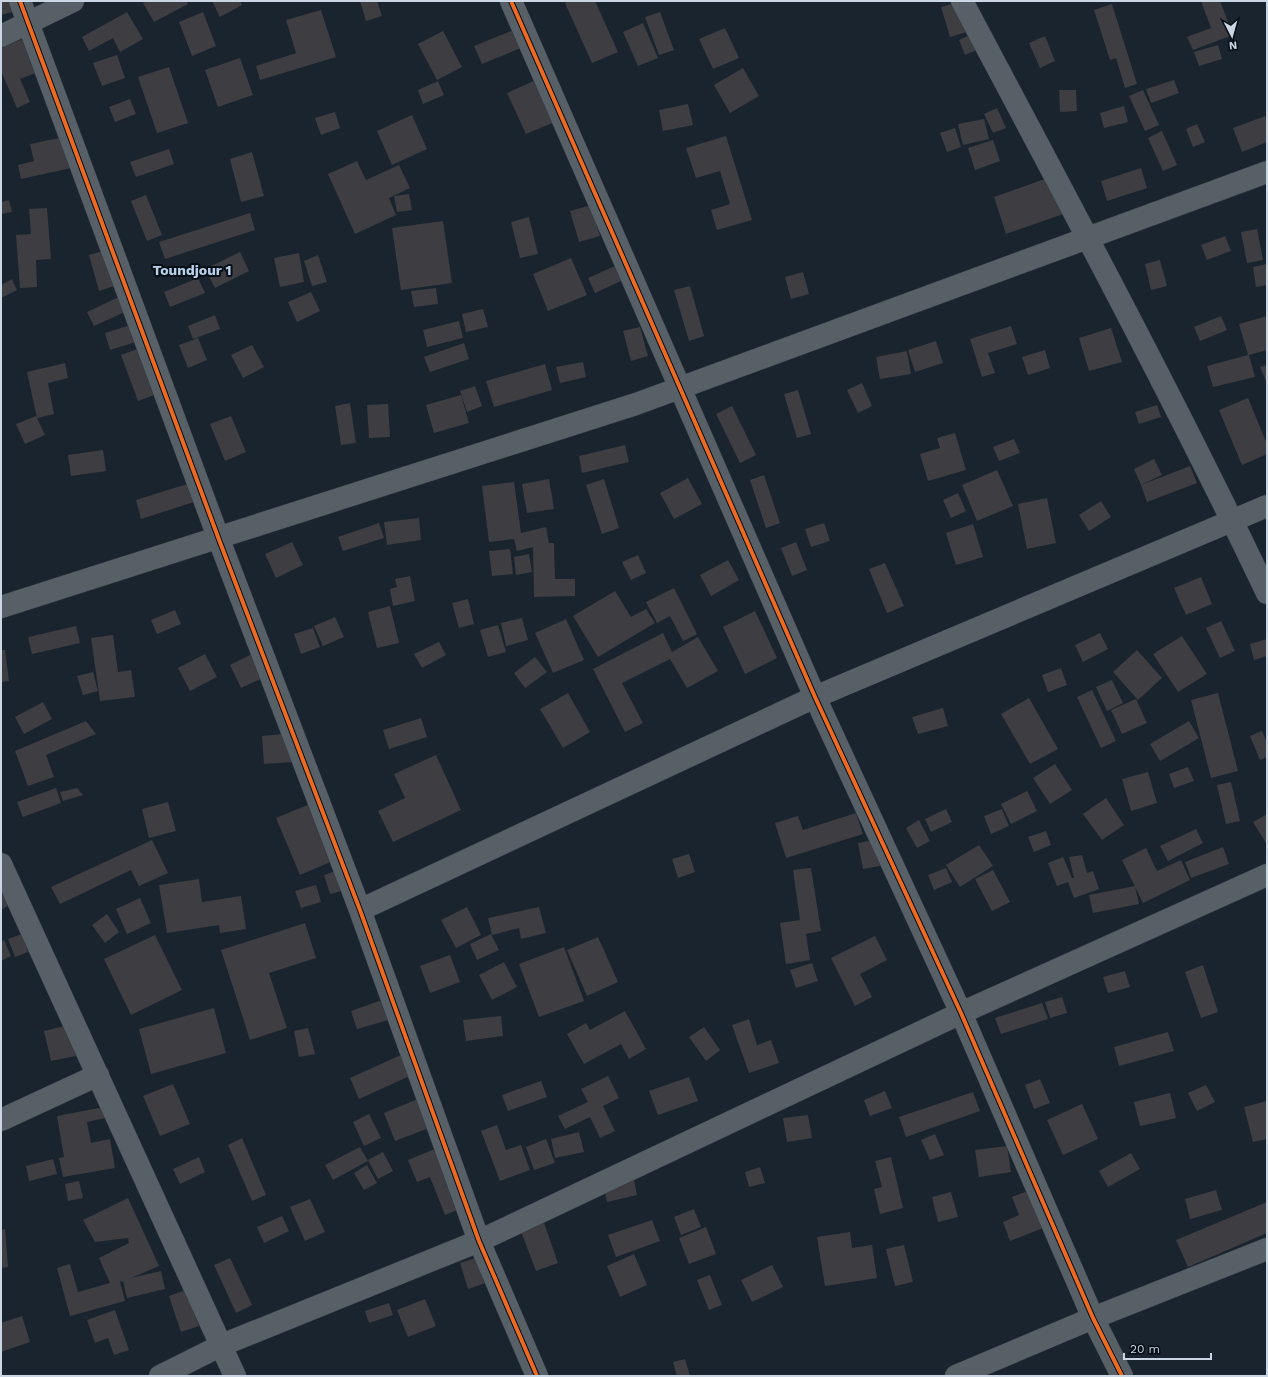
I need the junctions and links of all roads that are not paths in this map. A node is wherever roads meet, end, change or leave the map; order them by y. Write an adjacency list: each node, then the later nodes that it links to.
1 (20, 1): 5 (street)
2 (73, 1): 5 (street)
3 (511, 1): 9 (street)
4 (962, 1): 8 (street)
5 (28, 23): 6 (street); 12 (street)
6 (1, 36)
7 (1267, 172): 8 (street)
8 (1087, 238): 9 (street); 11 (street)
9 (680, 388): 12 (street); 15 (street)
10 (1267, 506): 11 (street)
11 (1232, 520): 13 (street); 15 (street)
12 (218, 537): 14 (street); 18 (street)
13 (1267, 593)
14 (1, 606)
15 (815, 697): 18 (street); 19 (street)
16 (1, 864): 20 (street)
17 (1267, 875): 19 (street)
18 (360, 910): 22 (street)
19 (961, 1013): 22 (street); 24 (street)
20 (98, 1075): 21 (street); 25 (street)
21 (1, 1120)
22 (479, 1241): 25 (street); 28 (street)
23 (1267, 1249): 24 (street)
24 (1093, 1318): 29 (street); 30 (street)
25 (222, 1345): 26 (street); 27 (street)
26 (160, 1376)
27 (235, 1376)
28 (536, 1376)
29 (956, 1376)
30 (1122, 1376)

